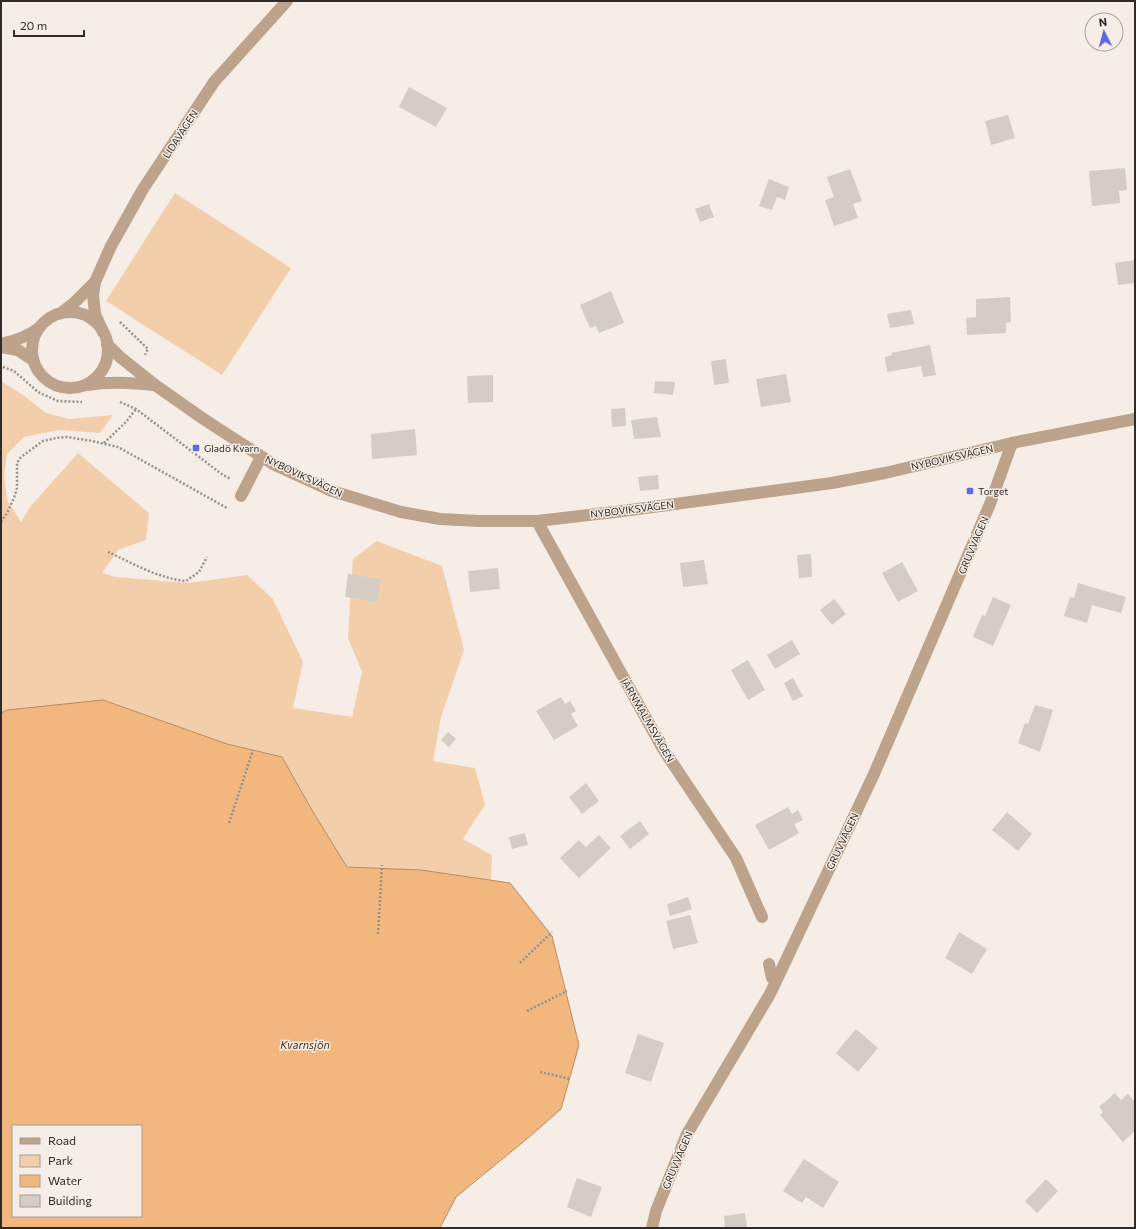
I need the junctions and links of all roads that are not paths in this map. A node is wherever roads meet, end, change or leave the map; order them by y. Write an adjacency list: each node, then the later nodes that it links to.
1 (287, 1): 2 (street, LIDAVÄGEN)
2 (95, 282): 3 (street, LIDAVÄGEN); 5 (street, LIDAVÄGEN)
3 (59, 314): 4 (street); 5 (street)
4 (40, 327): 7 (street); 8 (street)
5 (103, 332): 6 (street)
6 (107, 344): 9 (street, NYBOVIKSVÄGEN); 10 (street)
7 (1, 346): 8 (street)
8 (33, 360): 10 (street)
9 (155, 385): 10 (street); 13 (street, NYBOVIKSVÄGEN)
10 (84, 386)
11 (1135, 419): 12 (street, NYBOVIKSVÄGEN)
12 (1012, 443): 15 (street, NYBOVIKSVÄGEN); 19 (street, GRUVVÄGEN)
13 (261, 457): 14 (street); 15 (street, NYBOVIKSVÄGEN)
14 (243, 491)
15 (536, 521): 16 (street, JÄRNMALMSVÄGEN)
16 (762, 917)
17 (769, 964): 18 (street)
18 (772, 978)
19 (652, 1228)

